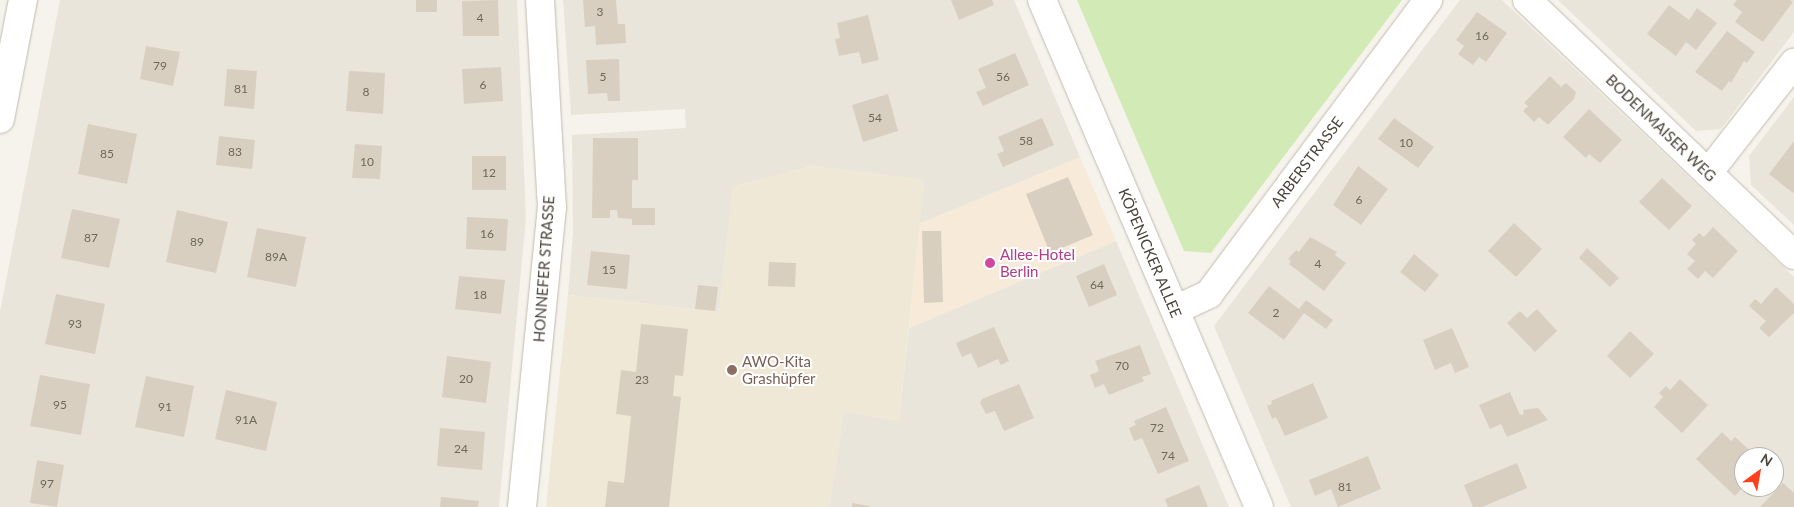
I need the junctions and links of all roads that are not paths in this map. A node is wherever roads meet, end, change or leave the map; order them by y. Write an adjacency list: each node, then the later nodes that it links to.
1 (23, 0): 7 (street)
2 (540, 0): 11 (street, HONNEFER STRASSE)
3 (1042, 0): 10 (street, KÖPENICKER ALLEE)
4 (1428, 0): 10 (street, ARBERSTRASSE)
5 (1527, 0): 8 (street, BODENMAISER WEG)
6 (1794, 63): 8 (street)
7 (0, 119)
8 (1708, 173): 9 (street, BODENMAISER WEG)
9 (1794, 255)
10 (1175, 310): 12 (street, KÖPENICKER ALLEE)
11 (522, 507)
12 (1258, 507)

